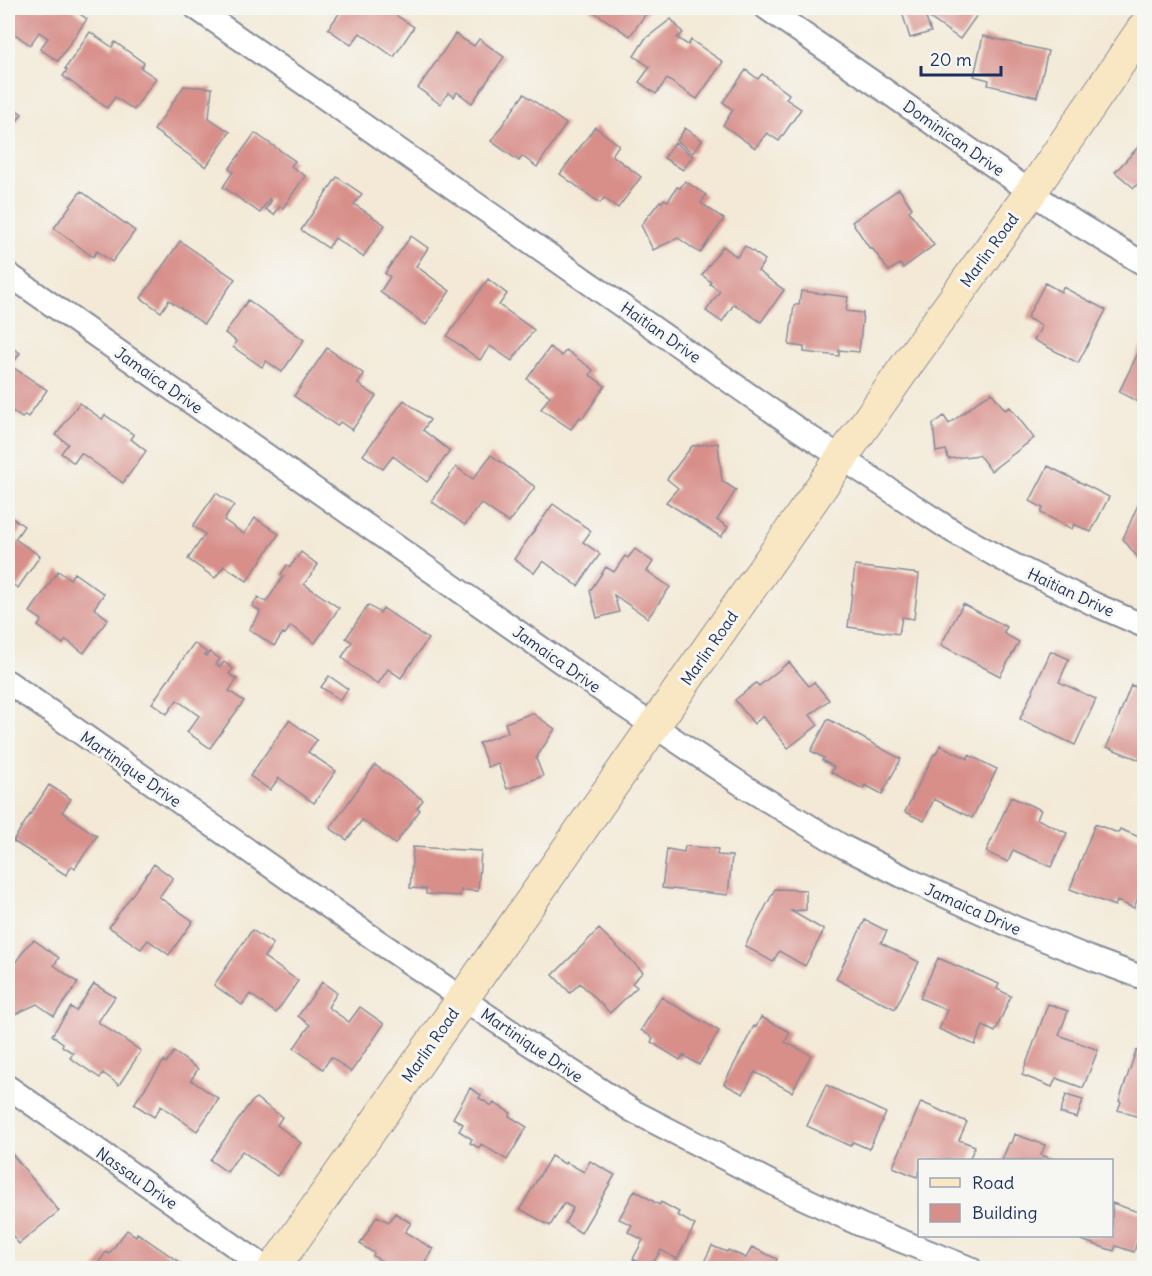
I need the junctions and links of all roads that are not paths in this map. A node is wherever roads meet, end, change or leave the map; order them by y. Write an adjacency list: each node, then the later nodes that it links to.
1 (196, 8): 7 (street, Haitian Drive)
2 (766, 8): 4 (street, Dominican Drive)
3 (1144, 27): 4 (street, Marlin Road)
4 (1031, 192): 5 (street, Dominican Drive); 7 (street, Marlin Road)
5 (1144, 264)
6 (8, 274): 10 (street, Jamaica Drive)
7 (842, 458): 8 (street, Haitian Drive); 10 (street, Marlin Road)
8 (1144, 626)
9 (8, 682): 12 (street, Martinique Drive)
10 (654, 726): 11 (street, Jamaica Drive); 12 (street, Marlin Road)
11 (1144, 978)
12 (463, 999): 15 (street, Marlin Road); 16 (street, Martinique Drive)
13 (8, 1087): 14 (street, Nassau Drive)
14 (266, 1269)
15 (274, 1269)
16 (970, 1269)

